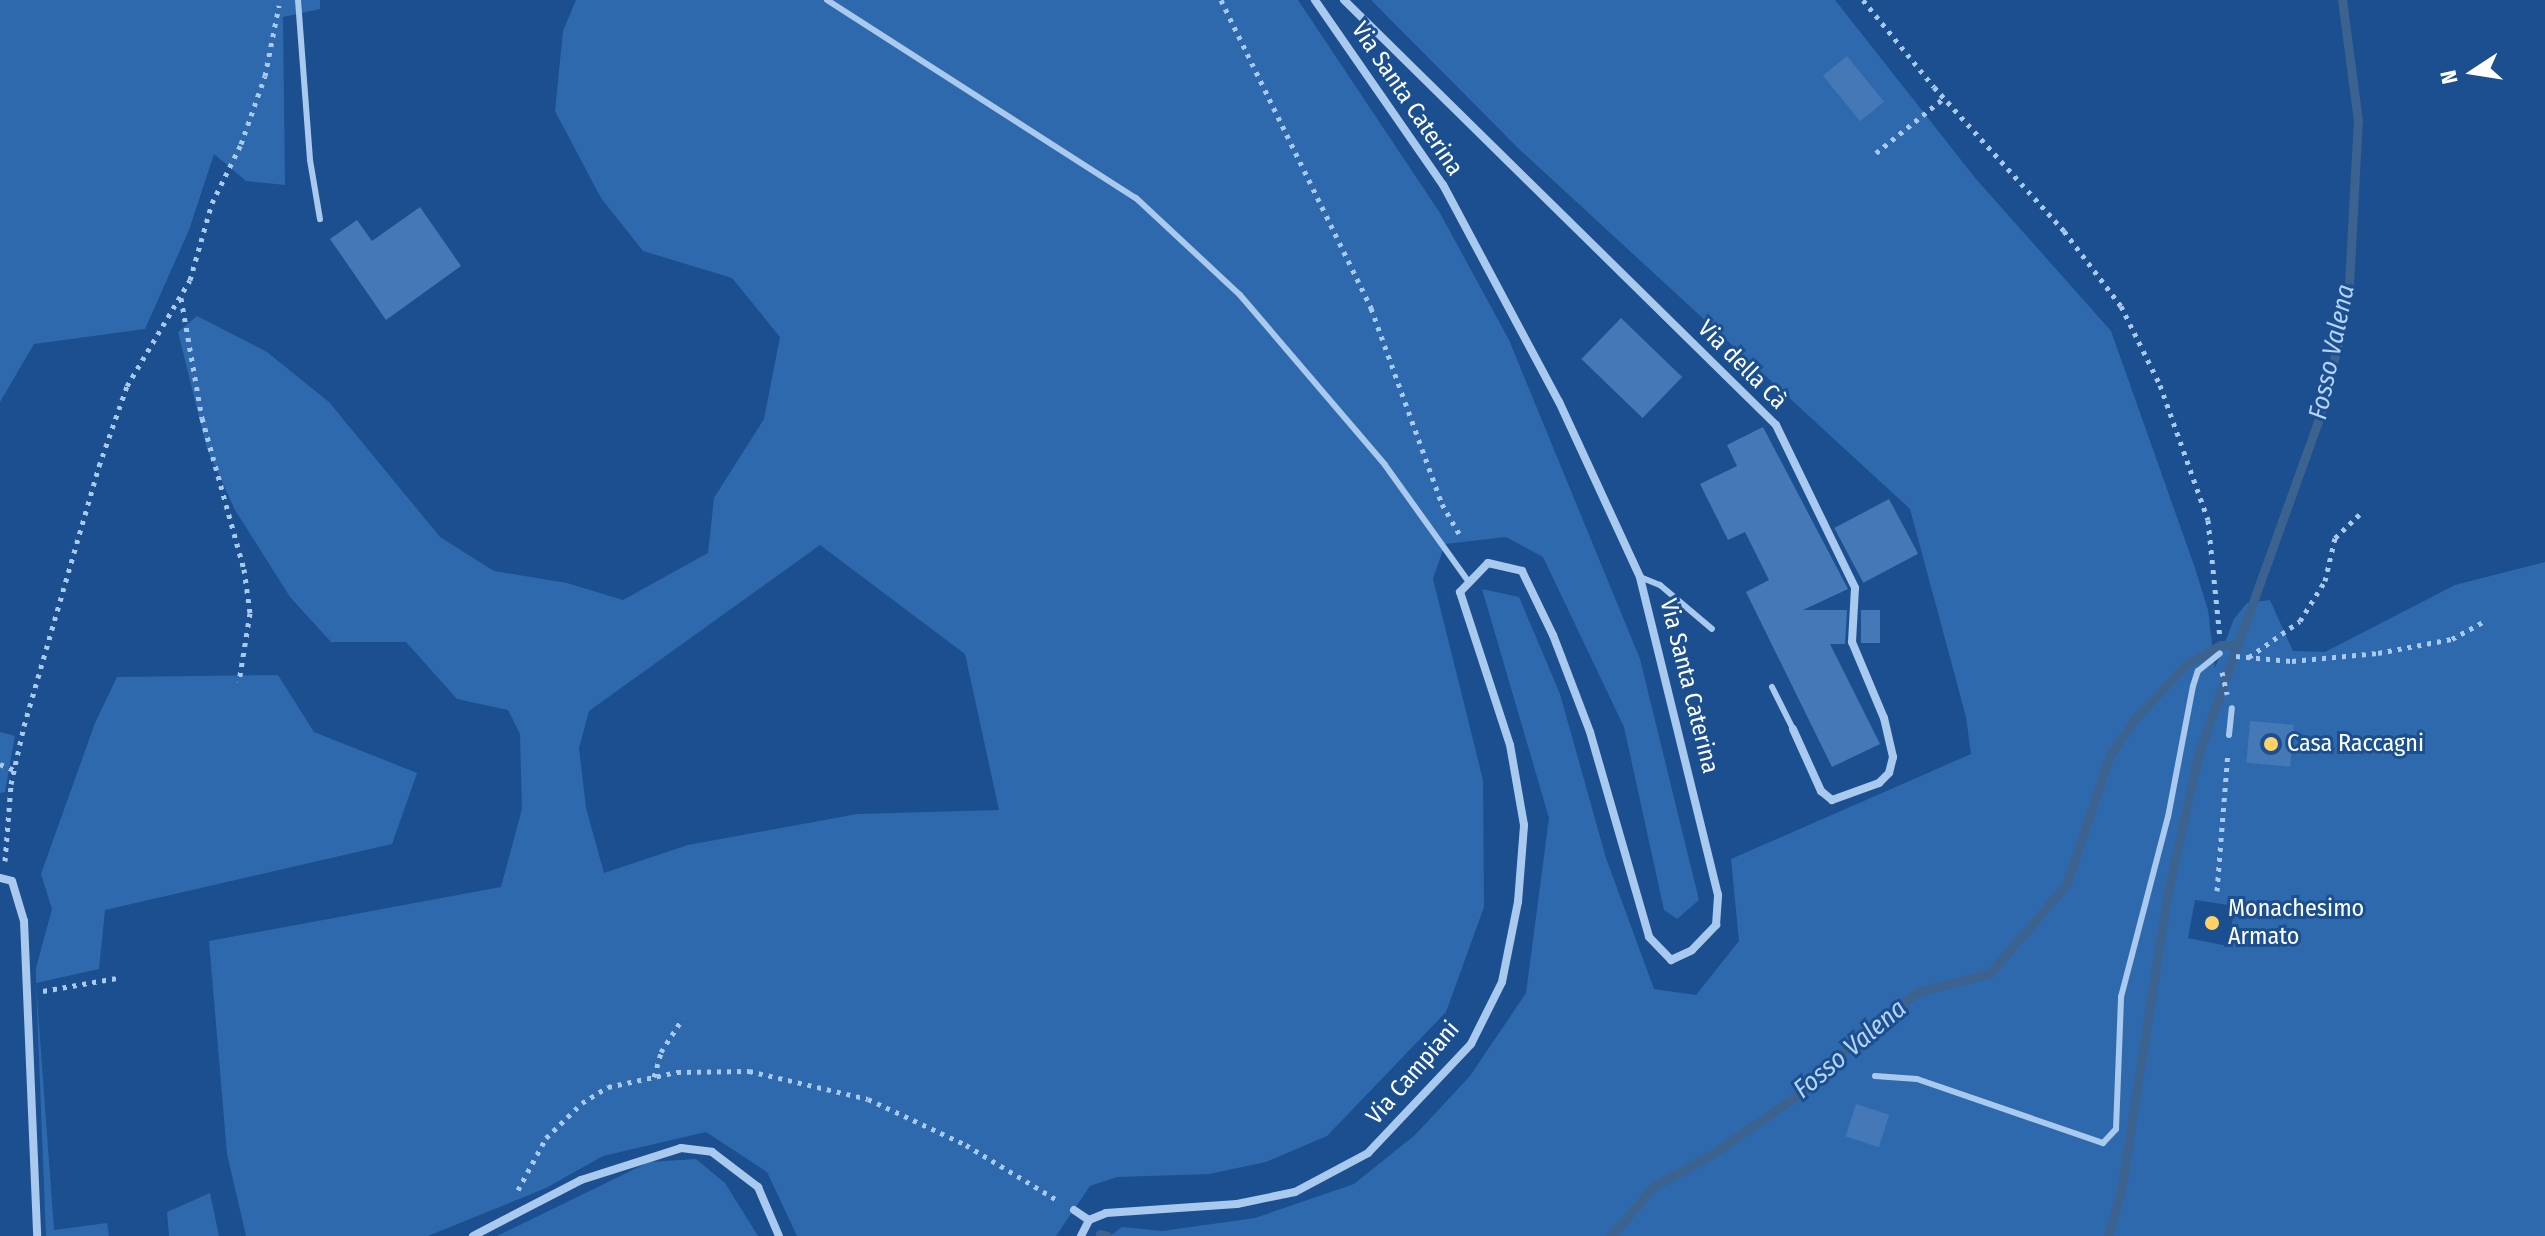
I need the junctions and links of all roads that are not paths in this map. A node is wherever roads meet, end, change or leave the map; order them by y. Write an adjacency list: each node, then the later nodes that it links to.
1 (298, 0): 5 (lane)
2 (827, 0): 7 (lane)
3 (1315, 0): 6 (street, Via Santa Caterina)
4 (1344, 0): 12 (street, Via della Cà)
5 (320, 219)
6 (1640, 577): 7 (street, Via Santa Caterina); 8 (lane)
7 (1468, 581): 17 (street, Via Campiani)
8 (1712, 629)
9 (2220, 653): 15 (lane)
10 (1772, 687): 12 (lane)
11 (2232, 708): 13 (lane)
12 (1793, 729)
13 (2229, 735)
14 (1, 878): 18 (street)
15 (1875, 1076)
16 (1074, 1210): 17 (street)
17 (1089, 1220): 21 (street)
18 (37, 1236)
19 (473, 1236): 20 (street)
20 (779, 1236)
21 (1081, 1236)

